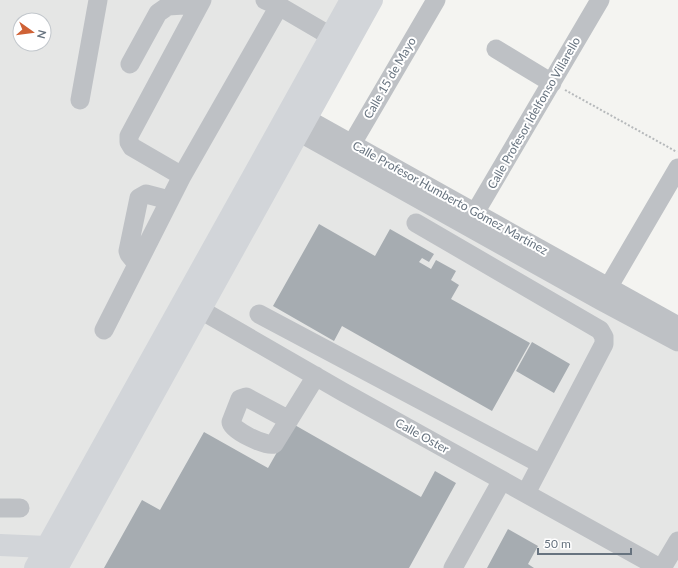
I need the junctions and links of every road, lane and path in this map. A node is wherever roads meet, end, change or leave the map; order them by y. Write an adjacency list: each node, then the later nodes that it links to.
1 (98, 0): 12 (street)
2 (351, 0): 8 (main road)
3 (372, 0): 8 (main road)
4 (436, 0): 14 (street, Calle 15 de Mayo)
5 (600, 0): 11 (street, Calle Profesor Idelfonso Villarello)
6 (201, 2): 10 (street); 17 (street)
7 (272, 3): 8 (street); 17 (street)
8 (339, 41): 13 (main road)
9 (496, 49): 11 (street)
10 (130, 64)
11 (552, 83): 15 (path); 19 (street, Calle Profesor Idelfonso Villarello)
12 (80, 100)
13 (294, 121): 14 (street, Calle Profesor Humberto Gómez Martínez); 23 (main road)
14 (348, 150): 19 (street, Calle Profesor Humberto Gómez Martínez)
15 (678, 152)
16 (678, 168): 22 (street)
17 (182, 176): 18 (street)
18 (169, 200): 21 (street); 21 (street)
19 (471, 219): 22 (street, Calle Profesor Humberto Gómez Martínez)
20 (416, 223): 32 (street)
21 (137, 264): 26 (street)
22 (605, 294): 25 (street, Calle Profesor Humberto Gómez Martínez); 27 (street, Calle Profesor Humberto Gómez Martínez)
23 (193, 305): 29 (street, Calle Oster); 39 (main road)
24 (259, 314): 28 (street)
25 (678, 326)
26 (104, 330)
27 (678, 342)
28 (357, 366): 30 (street); 32 (street)
29 (316, 376): 30 (street, Calle Oster); 31 (street)
30 (343, 392): 33 (street, Calle Oster)
31 (289, 420)
32 (541, 464): 34 (street)
33 (502, 480): 34 (street, Calle Oster); 41 (street)
34 (526, 494): 42 (street, Calle Oster)
35 (0, 508): 36 (street)
36 (20, 508)
37 (678, 541): 42 (street)
38 (0, 545): 39 (main road)
39 (56, 557): 40 (main road)
40 (35, 568)
41 (453, 568)
42 (661, 568)

